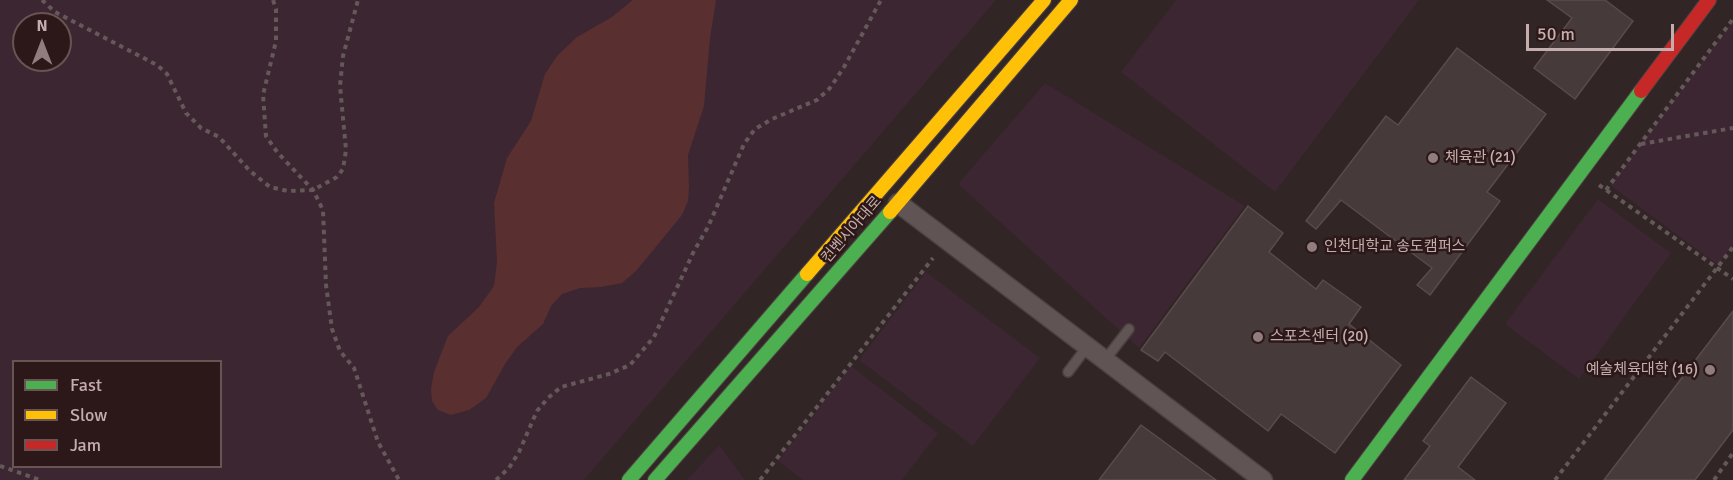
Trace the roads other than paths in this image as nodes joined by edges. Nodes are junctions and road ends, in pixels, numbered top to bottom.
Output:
1 (1044, 0) edge
2 (1071, 0) edge
3 (1709, 0) edge
4 (898, 204) junction
5 (1130, 329) dead end
6 (1087, 346) junction
7 (1105, 360) junction
8 (1068, 372) dead end
9 (629, 480) edge
10 (655, 480) edge
11 (1263, 480) edge
12 (1352, 480) edge

1 - 9 main road, 컨벤시아대로
2 - 4 main road, 컨벤시아대로
3 - 12 main road
4 - 6 street
4 - 10 main road, 컨벤시아대로
5 - 7 lane
6 - 7 street
6 - 8 lane
7 - 11 street

